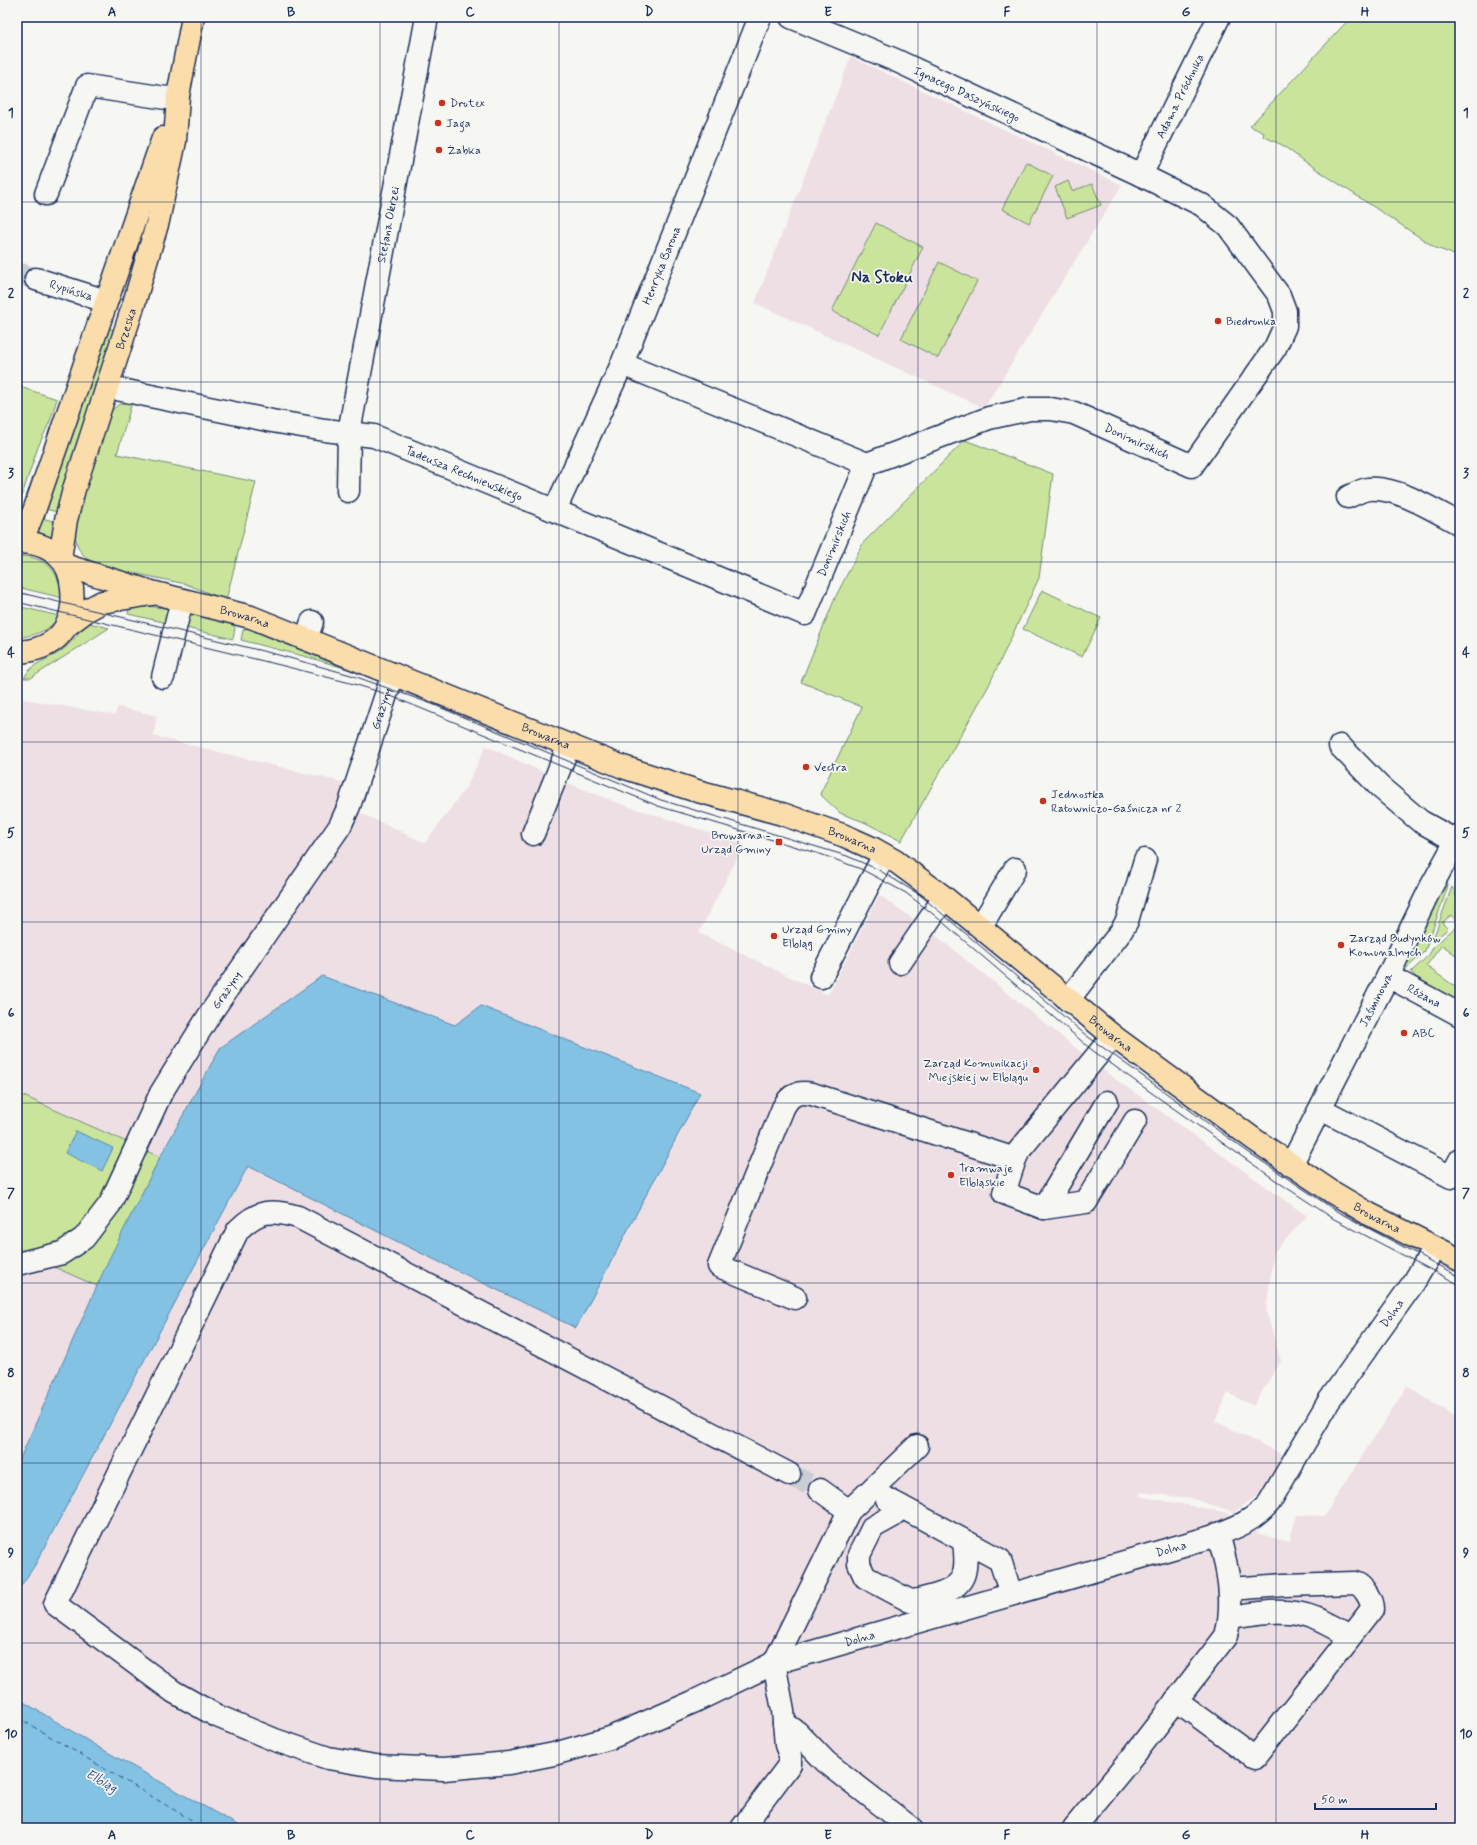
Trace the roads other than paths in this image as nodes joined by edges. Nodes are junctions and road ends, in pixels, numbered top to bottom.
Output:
1 (193, 17) edge
2 (427, 17) edge
3 (760, 17) edge
4 (790, 17) edge
5 (1219, 17) edge
6 (178, 96) junction
7 (1141, 175) junction
8 (46, 194) dead end
9 (36, 279) tunnel mouth
10 (106, 301) junction
11 (622, 364) junction
12 (107, 387) junction
13 (349, 432) junction
14 (867, 464) junction
15 (348, 491) dead end
16 (1348, 498) dead end
17 (555, 510) junction
18 (1460, 524) edge
19 (17, 541) edge
20 (63, 562) junction
21 (155, 593) junction
22 (182, 600) junction
23 (805, 614) joint
24 (69, 624) junction
25 (21, 658) edge
26 (392, 674) junction
27 (163, 677) dead end
28 (569, 745) junction
29 (1340, 746) dead end
30 (533, 834) dead end
31 (1458, 837) edge
32 (884, 855) junction
33 (1145, 860) dead end
34 (1016, 869) dead end
35 (944, 898) junction
36 (981, 926) junction
37 (900, 963) dead end
38 (1388, 976) junction
39 (821, 977) dead end
40 (1068, 1000) junction
41 (1460, 1015) edge
42 (1112, 1036) junction
43 (1107, 1102) dead end
44 (1321, 1109) junction
45 (1135, 1121) dead end
46 (1015, 1160) junction
47 (1460, 1160) edge
48 (1291, 1165) junction
49 (1044, 1208) junction
50 (1434, 1248) junction
51 (1460, 1260) edge
52 (17, 1264) edge
53 (794, 1298) dead end
54 (917, 1446) dead end
55 (789, 1474) tunnel mouth
56 (820, 1490) tunnel mouth
57 (870, 1490) junction
58 (900, 1506) junction
59 (849, 1510) junction
60 (1218, 1534) junction
61 (964, 1542) junction
62 (1230, 1589) junction
63 (1011, 1594) junction
64 (1230, 1616) junction
65 (1350, 1636) junction
66 (774, 1663) junction
67 (1176, 1700) junction
68 (784, 1723) junction
69 (812, 1747) junction
70 (790, 1755) junction
71 (742, 1828) edge
72 (911, 1828) edge
73 (1074, 1828) edge

1 - 6 main road, Brzeska
2 - 13 street, Stefana Okrzei
3 - 11 street, Henryka Barona
4 - 7 street, Ignacego Daszyńskiego
5 - 7 street, Adama Próchnika
6 - 8 street
6 - 10 main road, Brzeska
6 - 12 main road, Brzeska
7 - 14 street, Donimirskich
9 - 10 street, Rypińska
10 - 19 main road, Brzeska
11 - 14 street
11 - 17 street, Henryka Barona
12 - 13 street, Tadeusza Rechniewskiego
12 - 20 main road, Brzeska
13 - 15 street, Stefana Okrzei
13 - 17 street, Tadeusza Rechniewskiego
14 - 23 street, Donimirskich
16 - 18 street
17 - 23 street, Tadeusza Rechniewskiego
19 - 20 main road, Browarna
20 - 21 main road, Browarna
20 - 24 main road
21 - 22 main road, Browarna
21 - 24 main road, Browarna
22 - 26 main road, Browarna
22 - 27 street
24 - 25 main road, Browarna
26 - 28 main road, Browarna
26 - 52 street, Grażyny
28 - 30 street
28 - 32 main road, Browarna
29 - 31 street
31 - 38 street, Jaśminowa
32 - 35 main road, Browarna
32 - 39 street
33 - 40 street
34 - 36 street
35 - 36 main road, Browarna
35 - 37 street
36 - 40 main road, Browarna
38 - 41 street, Różana
38 - 44 street, Jaśminowa
40 - 42 main road, Browarna
42 - 46 street
42 - 48 main road, Browarna
43 - 49 street
44 - 47 street
44 - 48 street, Jaśminowa
45 - 49 street
46 - 49 street
46 - 53 street
48 - 50 main road, Browarna
50 - 51 main road, Browarna
50 - 60 street, Dolna
54 - 57 street
55 - 66 street, Dolna
56 - 59 street
57 - 58 street
57 - 59 street
58 - 61 street
58 - 61 street
59 - 66 street
60 - 62 street
60 - 63 street, Dolna
61 - 63 street
62 - 64 street
62 - 65 street
63 - 66 street, Dolna
64 - 65 street
64 - 67 street
65 - 67 street
66 - 68 street
67 - 73 street
68 - 69 street
68 - 70 street
69 - 70 street
69 - 72 street
70 - 71 street

